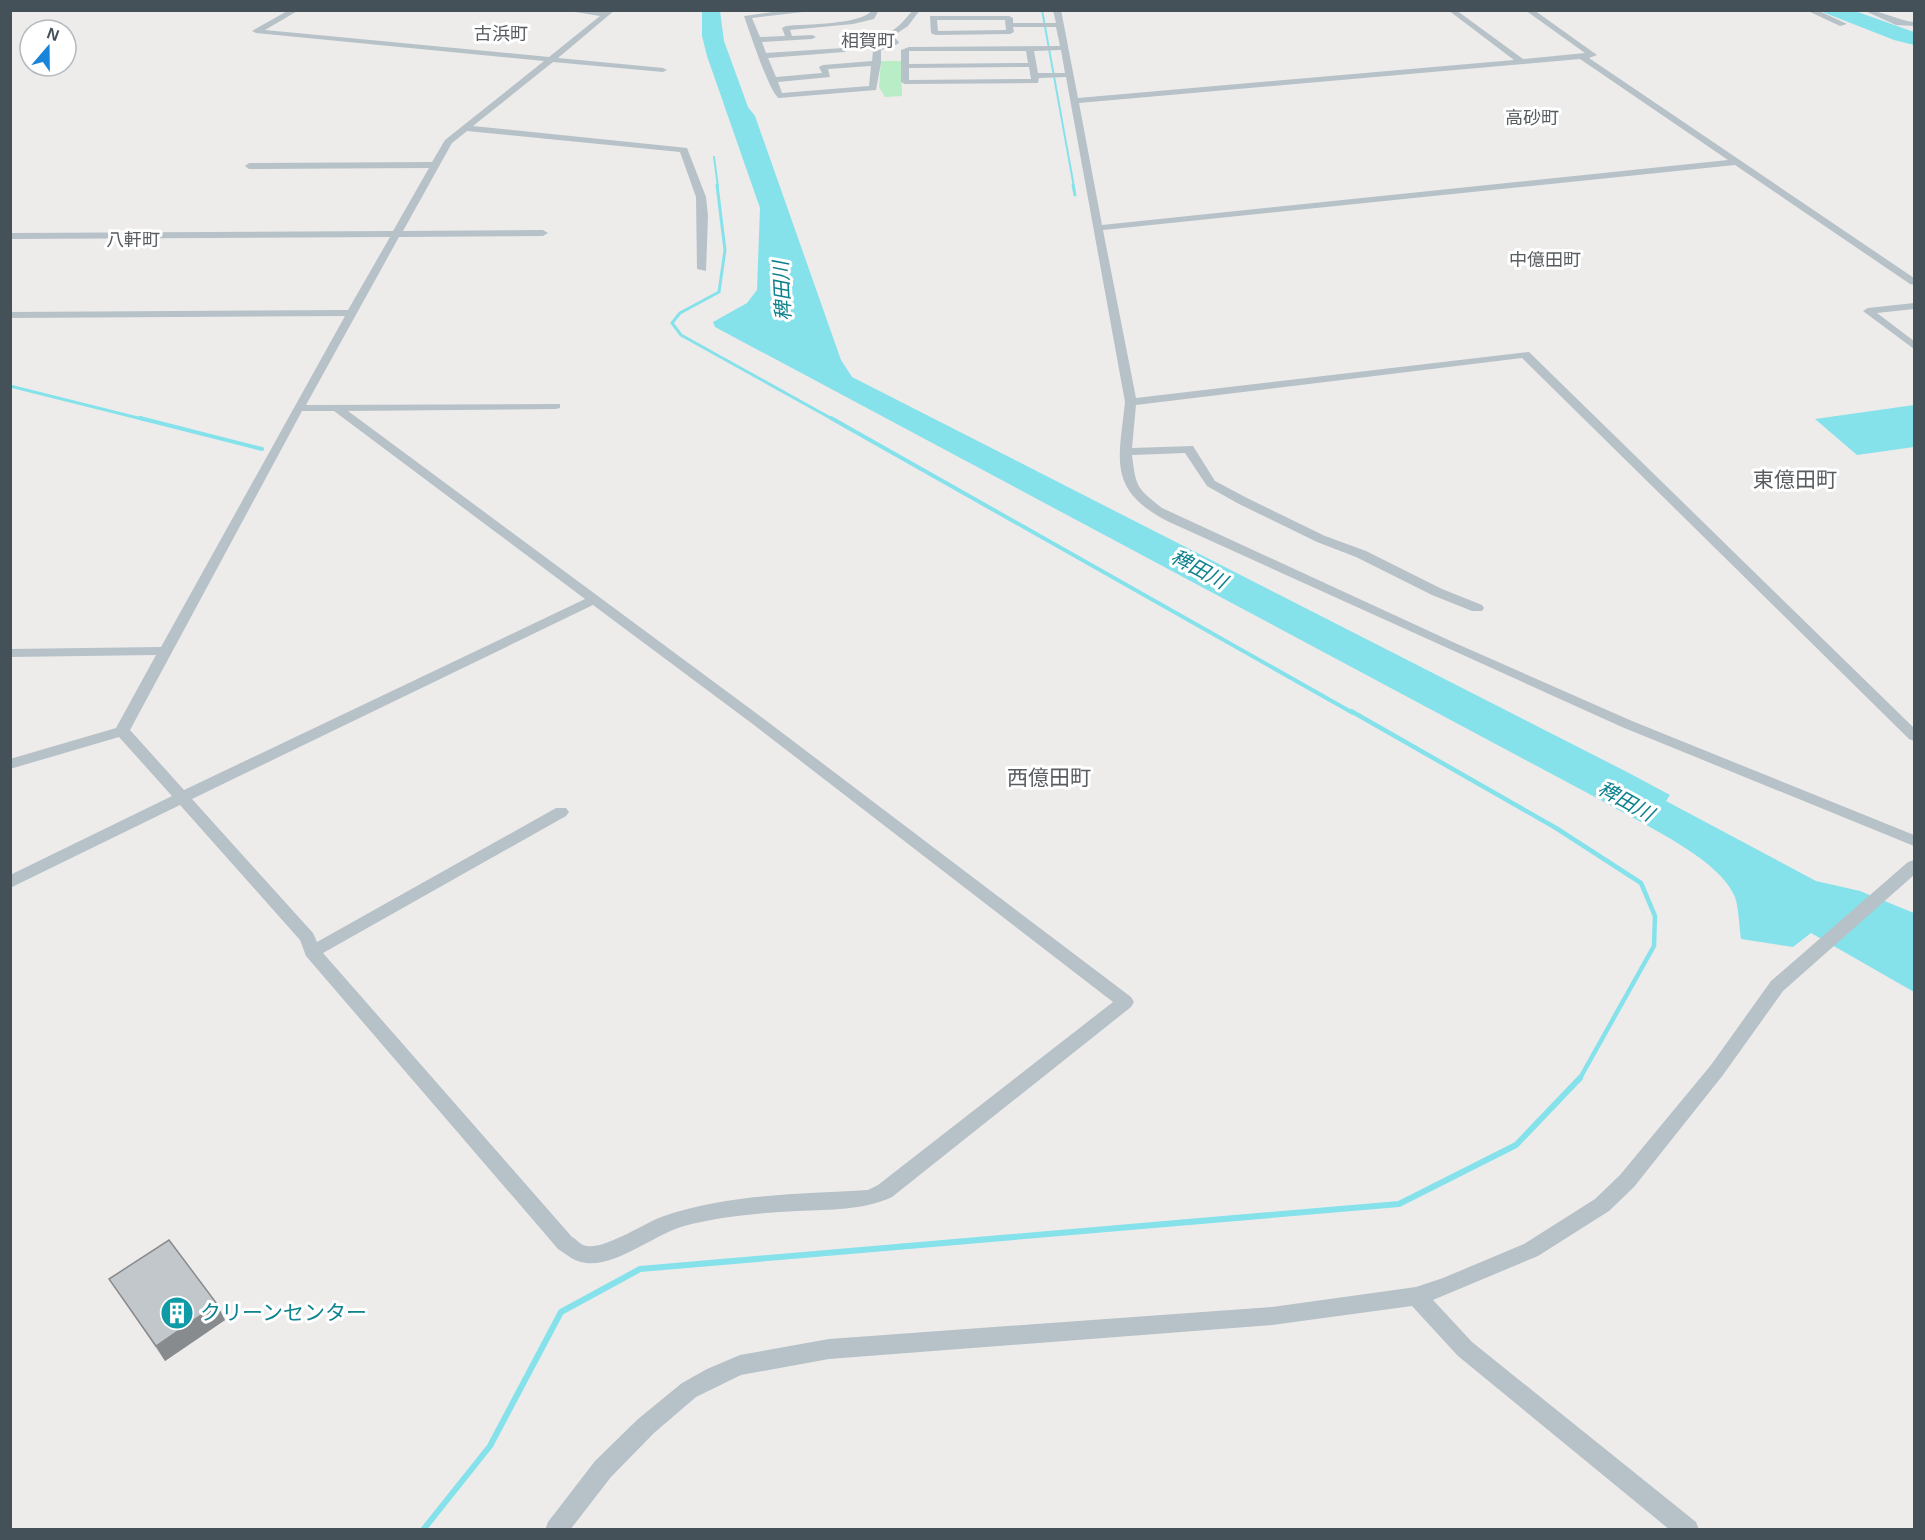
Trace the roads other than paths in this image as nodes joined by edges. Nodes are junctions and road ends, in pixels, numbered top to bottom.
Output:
1 (296, 10) edge
2 (566, 10) edge
3 (817, 10) edge
4 (876, 10) edge
5 (917, 10) edge
6 (1057, 10) edge
7 (1451, 10) edge
8 (1528, 10) edge
9 (1809, 10) edge
10 (1866, 10) edge
11 (609, 12) edge
12 (1843, 24) dead end
13 (1914, 24) edge
14 (923, 25) dead end
15 (933, 25) junction
16 (1009, 25) junction
17 (1054, 25) junction
18 (888, 36) junction
19 (812, 37) dead end
20 (789, 38) junction
21 (756, 40) junction
22 (857, 45) junction
23 (877, 48) junction
24 (1054, 48) junction
25 (1030, 49) junction
26 (763, 56) junction
27 (1581, 56) junction
28 (551, 59) junction
29 (1521, 61) junction
30 (877, 63) junction
31 (1033, 65) junction
32 (905, 66) junction
33 (663, 70) dead end
34 (1059, 75) junction
35 (1035, 76) junction
36 (772, 80) junction
37 (1073, 101) junction
38 (465, 128) junction
39 (1735, 162) junction
40 (434, 165) junction
41 (249, 166) dead end
42 (1098, 228) junction
43 (396, 233) junction
44 (543, 233) dead end
45 (10, 236) edge
46 (702, 270) dead end
47 (1914, 282) edge
48 (1914, 306) edge
49 (351, 313) junction
50 (10, 315) edge
51 (1914, 345) edge
52 (1131, 402) junction
53 (556, 406) dead end
54 (298, 408) junction
55 (337, 408) junction
56 (1125, 452) junction
57 (1151, 515) dead end
58 (1171, 518) junction
59 (594, 600) junction
60 (1477, 608) dead end
61 (165, 651) junction
62 (10, 654) edge
63 (122, 730) junction
64 (1914, 736) edge
65 (10, 764) edge
66 (181, 798) junction
67 (561, 812) dead end
68 (1914, 841) edge
69 (1914, 866) edge
70 (10, 882) edge
71 (312, 952) junction
72 (1416, 1296) junction
73 (556, 1530) edge
74 (1688, 1530) edge

1 - 28 street
2 - 11 street
3 - 21 street
4 - 20 street
5 - 18 street
6 - 17 street
7 - 29 street
8 - 27 street
9 - 12 street
10 - 13 street
11 - 28 street
14 - 15 street
15 - 16 street
15 - 16 street
16 - 17 street
17 - 24 street
18 - 22 street
18 - 23 street
19 - 20 street
20 - 21 street
21 - 26 street
22 - 23 street
22 - 26 street
23 - 30 street
24 - 25 street
24 - 34 street
25 - 31 street
25 - 32 street
26 - 36 street
27 - 29 street
27 - 39 street
28 - 33 street
28 - 38 street
29 - 37 street
30 - 36 street
30 - 36 street
31 - 32 street
31 - 35 street
32 - 35 street
34 - 35 street
34 - 37 street
37 - 42 street
38 - 40 street
38 - 46 street
39 - 42 street
39 - 47 street
40 - 41 street
40 - 43 street
42 - 52 street
43 - 44 street
43 - 45 street
43 - 49 street
48 - 51 street
49 - 50 street
49 - 54 street
52 - 56 street
52 - 64 street
53 - 55 street
54 - 55 street
54 - 61 street
55 - 59 street
56 - 58 street
56 - 60 street
57 - 58 street
58 - 68 street
59 - 66 street
59 - 71 street
61 - 62 street
61 - 63 street
63 - 65 street
63 - 66 street
66 - 70 street
66 - 71 street
67 - 71 street
69 - 72 street
72 - 73 street
72 - 74 street

